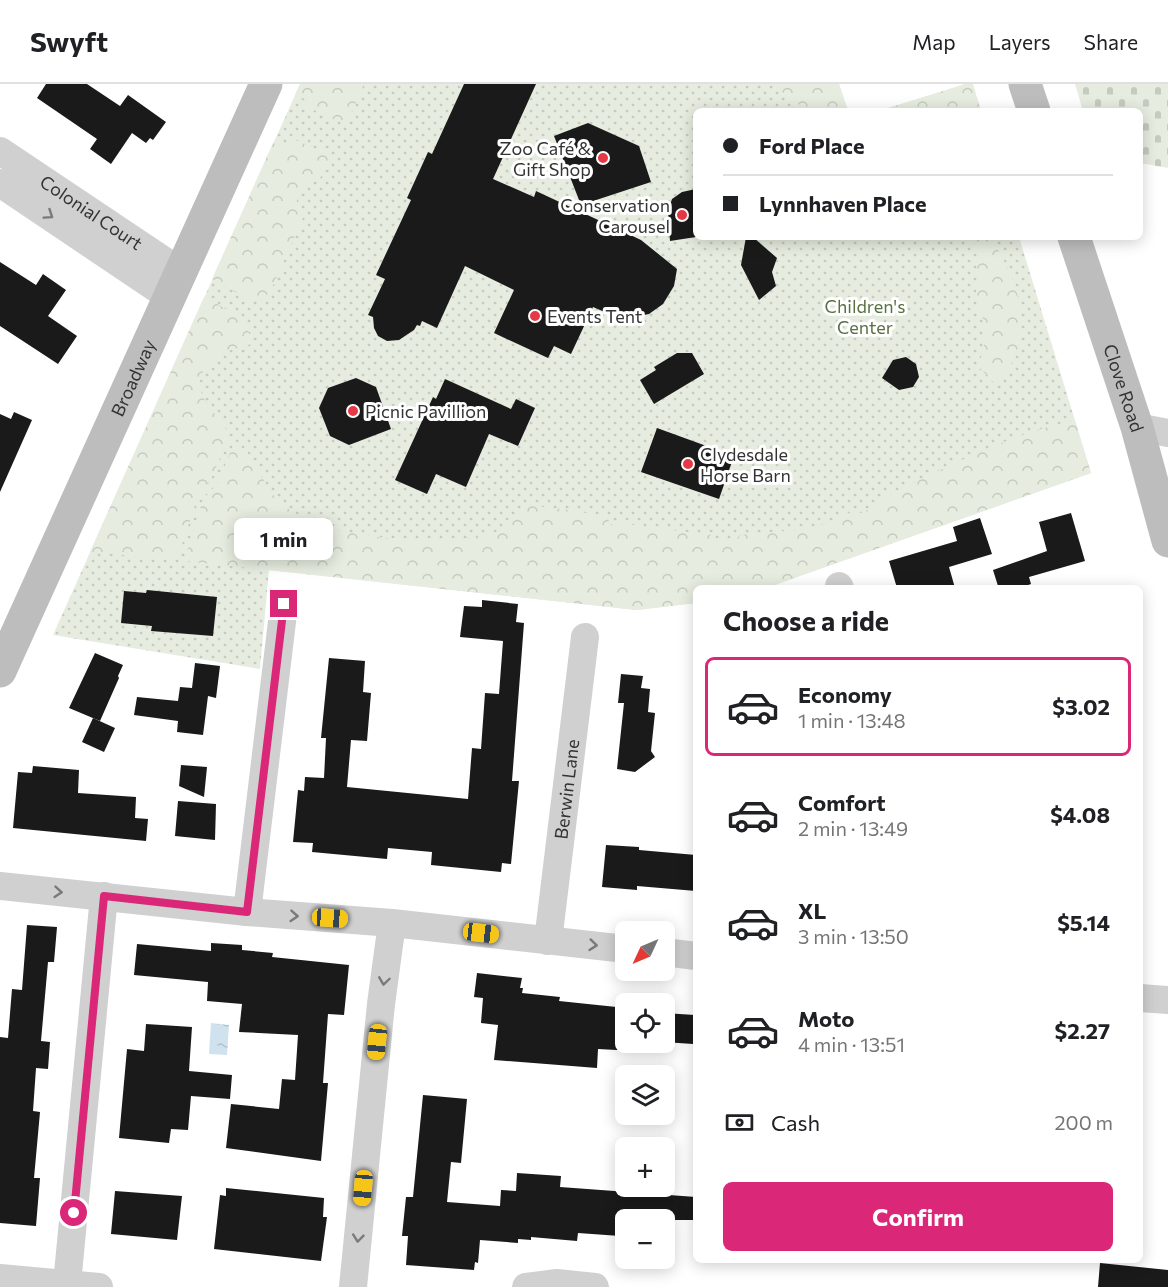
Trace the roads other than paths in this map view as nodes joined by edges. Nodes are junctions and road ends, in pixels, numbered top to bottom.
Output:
1 (266, 84) edge
2 (1026, 84) edge
3 (1033, 108) edge
4 (0, 151) edge
5 (0, 183) edge
6 (1075, 240) edge
7 (175, 285) junction
8 (1152, 430) edge
9 (1168, 541) edge
10 (284, 604) dead end
11 (585, 637) dead end
12 (0, 671) edge
13 (0, 886) edge
14 (104, 896) junction
15 (247, 912) junction
16 (392, 923) junction
17 (548, 941) junction
18 (615, 948) edge
19 (675, 953) edge
20 (693, 956) edge
21 (1143, 998) edge
22 (1168, 1000) edge
23 (0, 1278) edge
24 (67, 1284) junction
25 (99, 1287) edge
26 (353, 1287) edge
27 (526, 1287) edge
28 (595, 1287) edge

1 - 7 street, Broadway
2 - 3 street
4 - 7 street, Colonial Court
5 -> 7 street, Colonial Court
6 - 8 street, Clove Road
7 - 12 street, Broadway
8 - 9 street, Clove Road
10 - 15 street
11 - 17 street, Berwin Lane
13 -> 14 street
14 - 15 street
14 - 24 street
15 -> 16 street
16 - 17 street
16 -> 26 street
17 -> 18 street
19 - 20 street
21 - 22 street
23 - 24 street
24 - 25 street
27 - 28 street

